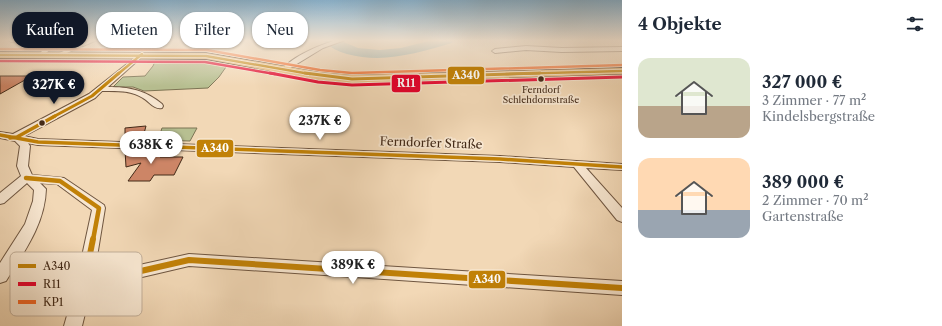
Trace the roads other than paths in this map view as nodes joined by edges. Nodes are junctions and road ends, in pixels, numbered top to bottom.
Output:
1 (141, 55) edge
2 (181, 55) edge
3 (307, 55) edge
4 (285, 69) junction
5 (622, 71) edge
6 (102, 89) junction
7 (159, 106) dead end
8 (0, 135) edge
9 (17, 137) junction
10 (0, 139) edge
11 (577, 164) junction
12 (622, 167) edge
13 (26, 178) junction
14 (0, 200) edge
15 (622, 217) edge
16 (16, 252) edge
17 (90, 252) edge
18 (10, 261) edge
19 (142, 271) edge
20 (0, 276) edge
21 (622, 288) edge
22 (76, 316) edge
23 (73, 326) edge

1 - 6 street
2 - 4 main road
3 - 4 street
4 - 5 main road
6 - 7 street
6 - 9 street
8 - 9 street, Ferndorfer Straße
9 - 10 street
9 - 11 street, Ferndorfer Straße
9 - 13 street
11 - 12 street, Ferndorfer Straße
11 - 15 street
13 - 14 street
13 - 16 street
13 - 17 street
18 - 20 street
19 - 21 street
22 - 23 street

